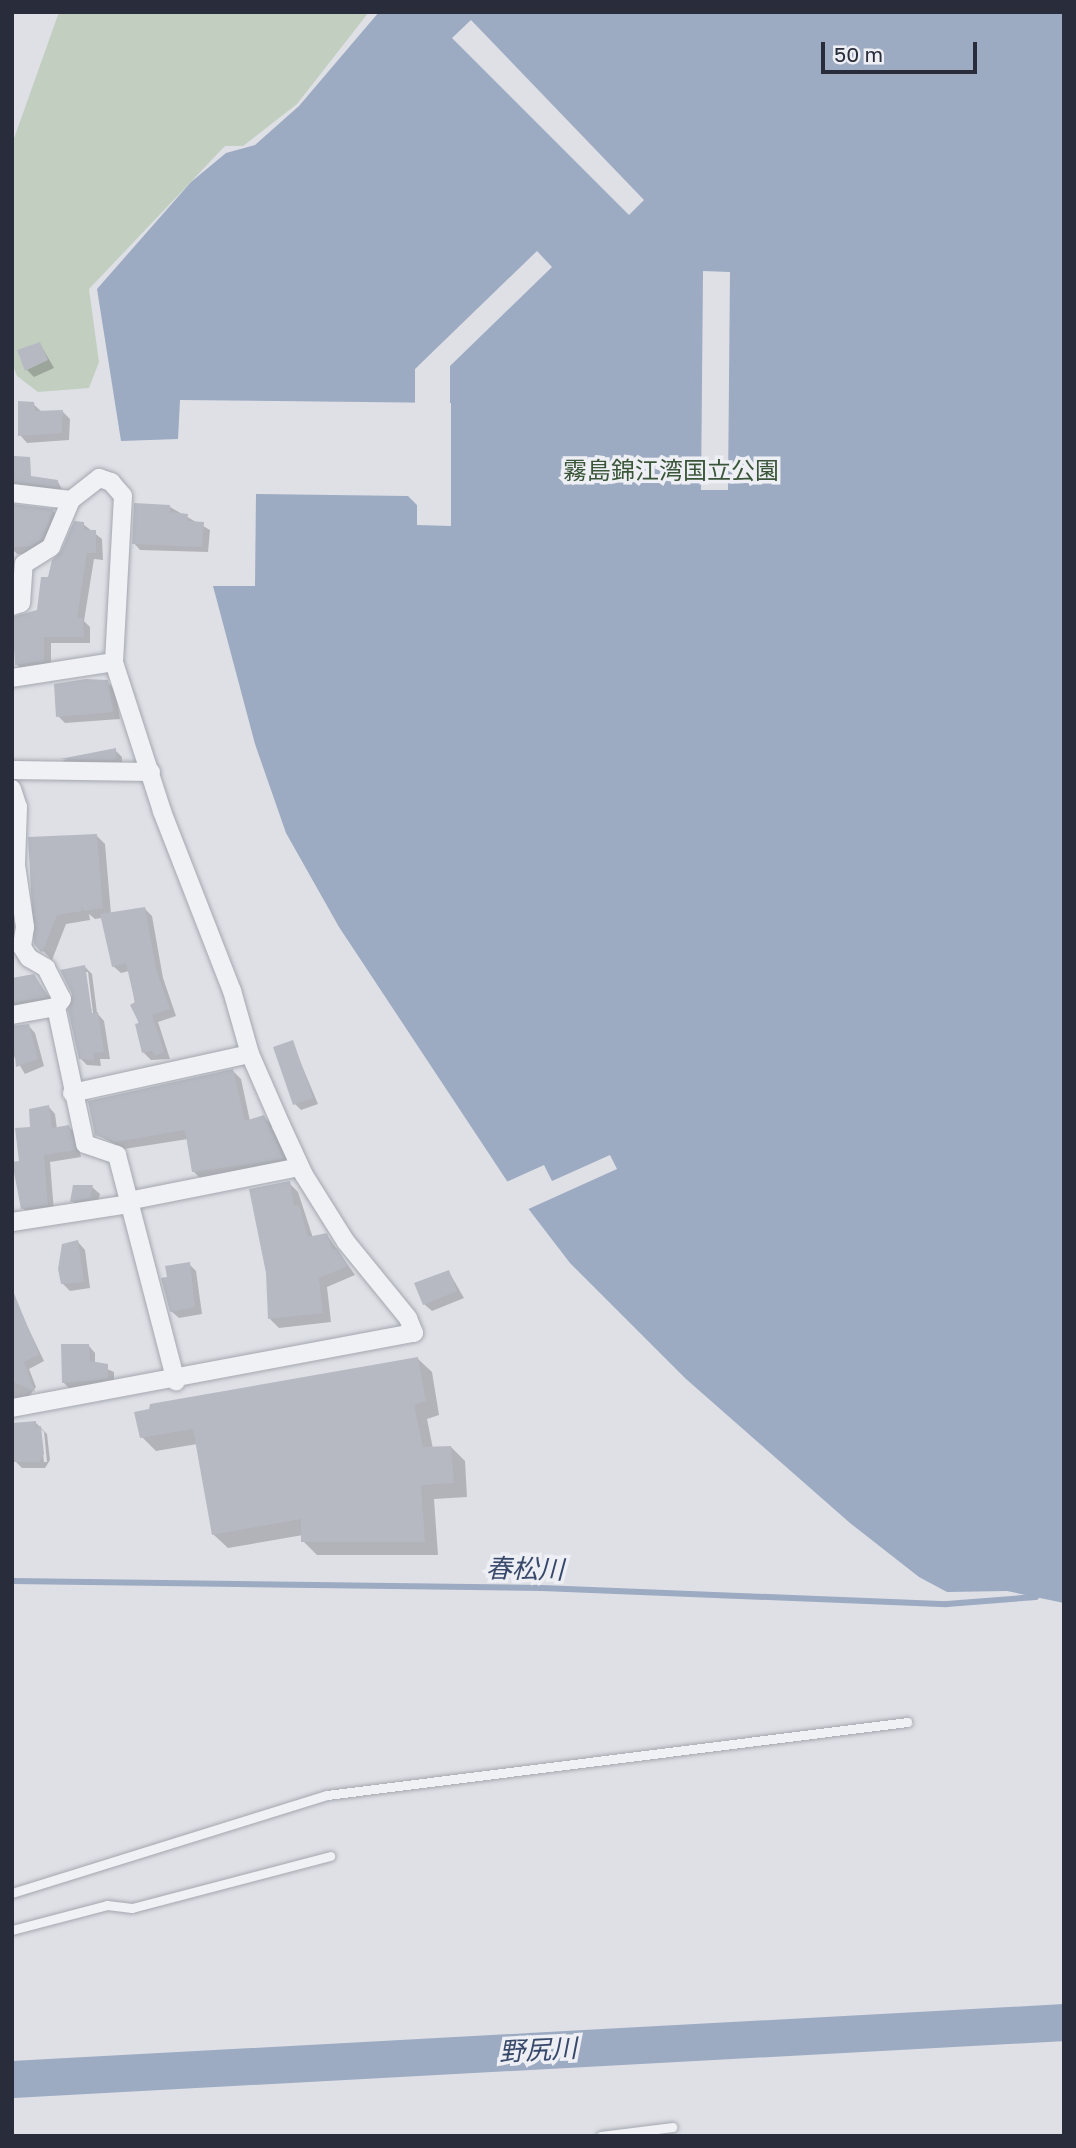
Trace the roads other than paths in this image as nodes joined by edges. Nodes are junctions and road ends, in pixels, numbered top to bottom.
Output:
1 (12, 493) edge
2 (71, 500) junction
3 (12, 606) edge
4 (114, 662) junction
5 (12, 678) edge
6 (12, 770) edge
7 (151, 772) junction
8 (12, 789) edge
9 (17, 950) edge
10 (56, 1007) junction
11 (12, 1015) edge
12 (250, 1054) junction
13 (72, 1093) junction
14 (300, 1167) junction
15 (129, 1202) junction
16 (12, 1222) edge
17 (176, 1381) junction
18 (12, 1408) edge
19 (907, 1722) dead end
20 (330, 1856) dead end
21 (12, 1892) edge
22 (12, 1930) edge
23 (672, 2127) dead end
24 (601, 2136) edge

1 - 2 street
2 - 3 street
2 - 4 street
4 - 5 street
4 - 7 street
6 - 7 street
7 - 12 street
8 - 9 street
9 - 10 street
10 - 11 street
10 - 13 street
12 - 13 street
12 - 14 street
13 - 15 street
14 - 15 street
14 - 17 street
15 - 16 street
15 - 17 street
17 - 18 street
19 - 21 lane
20 - 22 lane
23 - 24 lane

